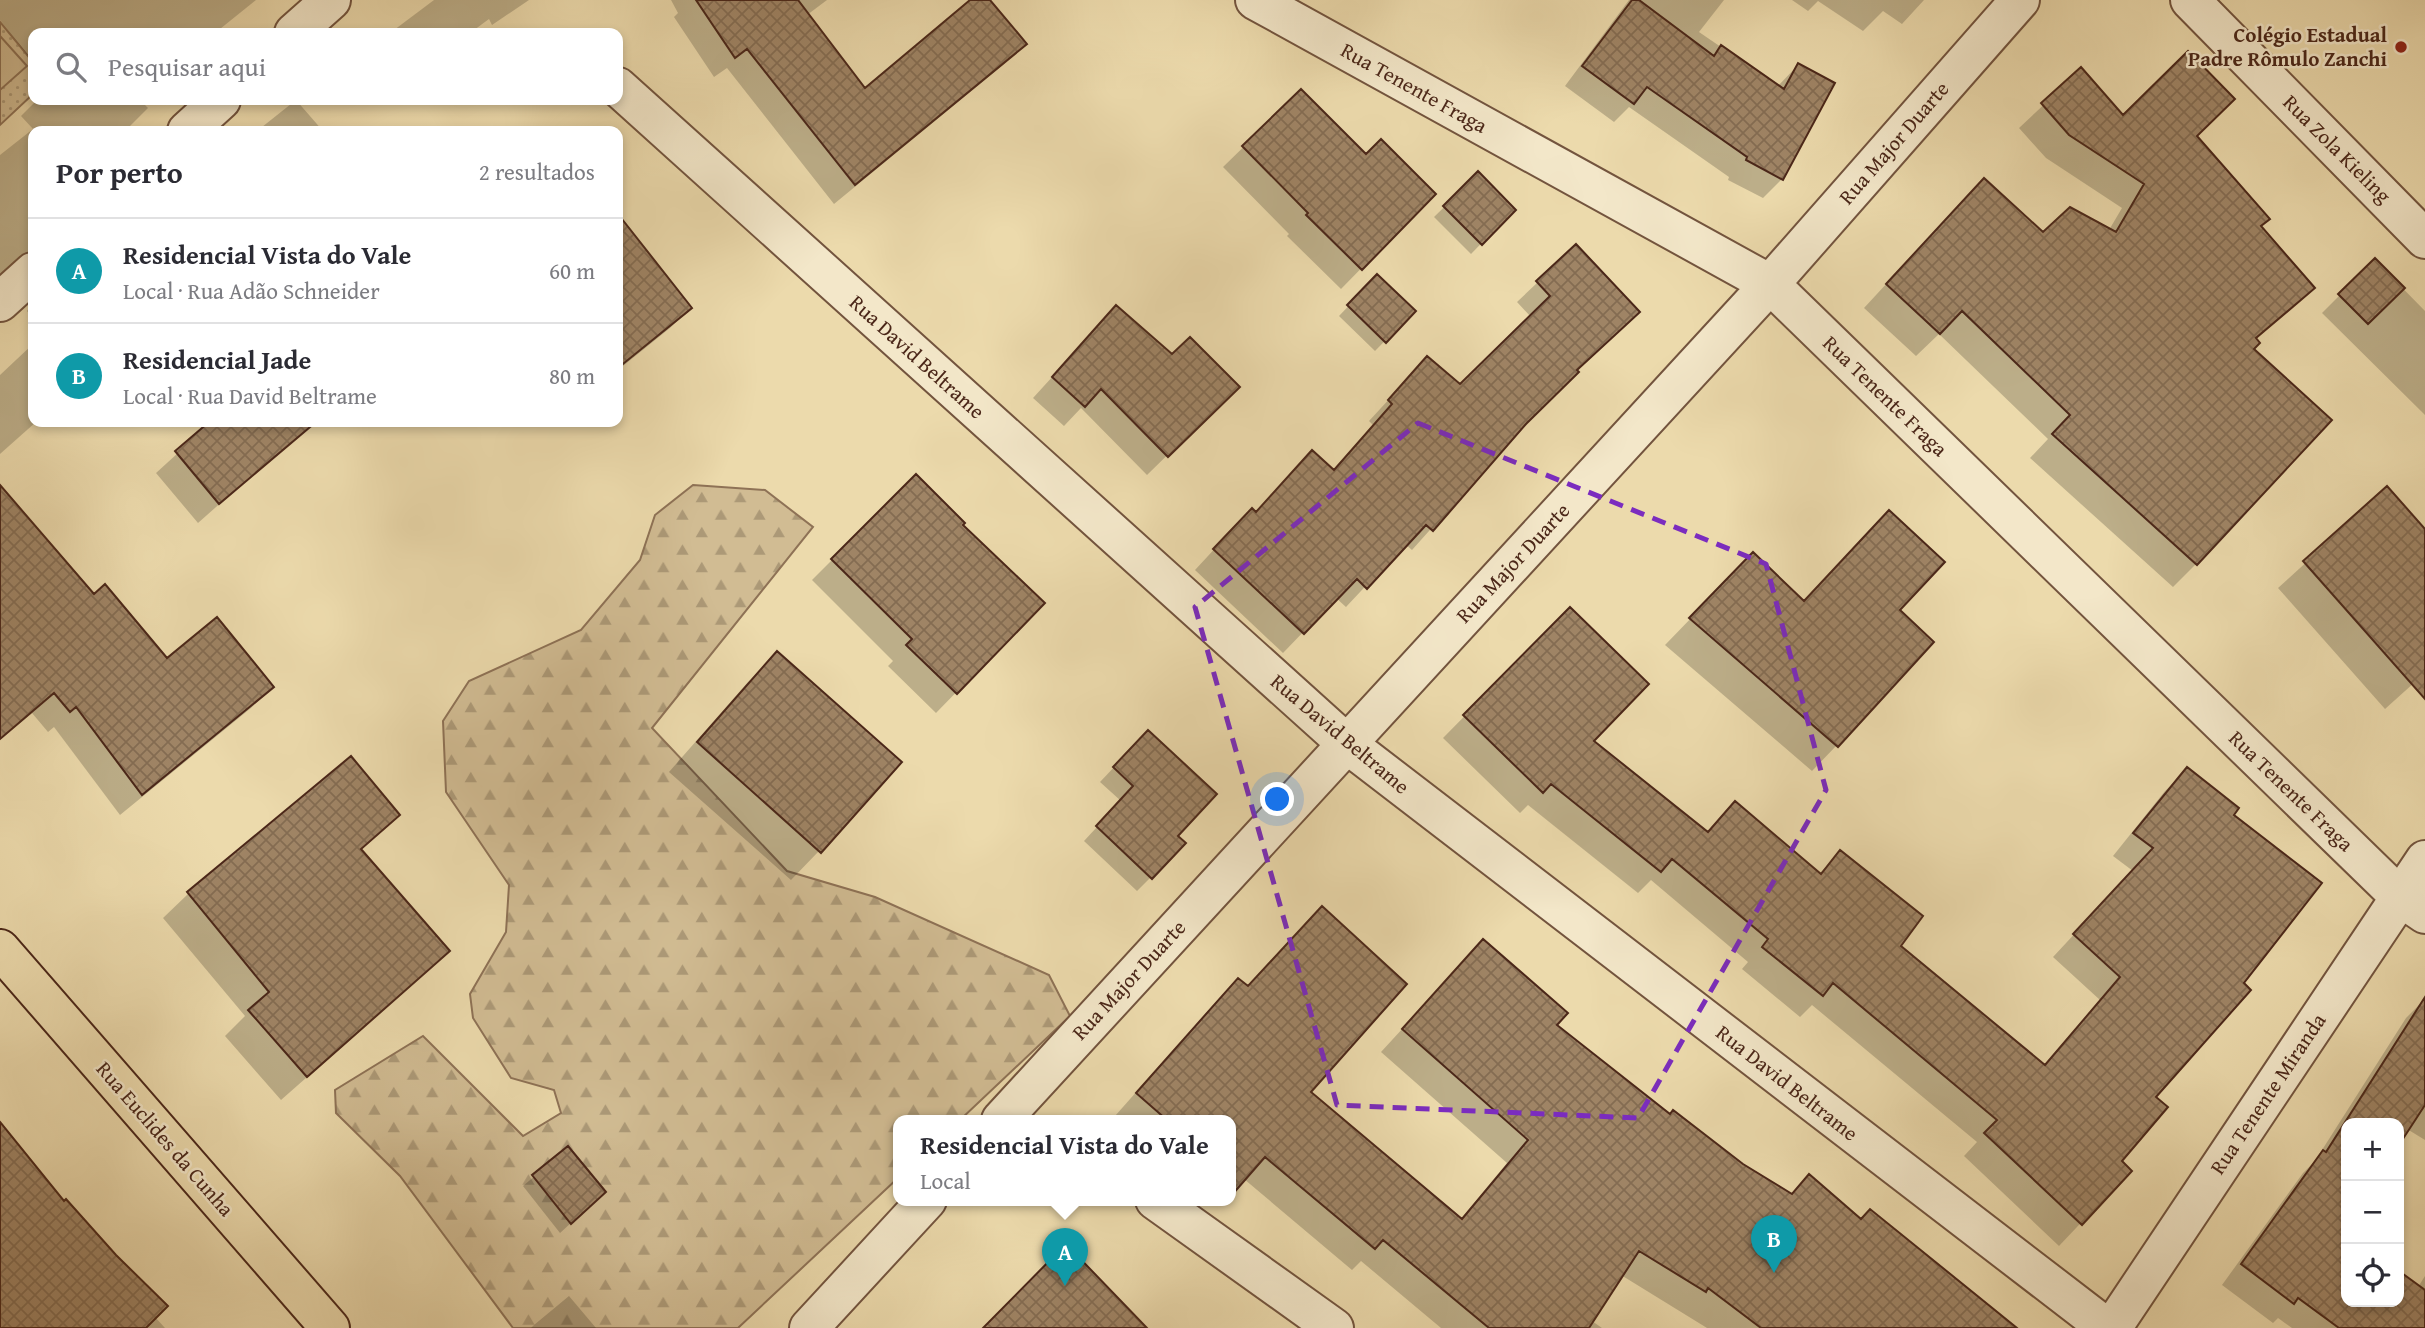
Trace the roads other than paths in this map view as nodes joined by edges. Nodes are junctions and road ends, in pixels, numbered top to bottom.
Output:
1 (331, 0) edge
2 (1255, 0) edge
3 (2020, 0) edge
4 (2190, 0) edge
5 (300, 28) edge
6 (623, 92) edge
7 (216, 105) edge
8 (192, 126) edge
9 (2425, 239) edge
10 (28, 277) edge
11 (1770, 284) junction
12 (0, 302) edge
13 (1346, 744) junction
14 (2425, 860) edge
15 (2413, 906) edge
16 (5, 966) edge
17 (1020, 1114) edge
18 (922, 1206) edge
19 (1163, 1206) edge
20 (330, 1328) edge
21 (810, 1328) edge
22 (1334, 1328) edge
23 (2109, 1328) edge

1 - 5 street
2 - 11 street, Rua Tenente Fraga
3 - 11 street, Rua Major Duarte
4 - 9 street, Rua Zola Kieling
6 - 13 street, Rua David Beltrame
7 - 8 street
10 - 12 street
11 - 13 street, Rua Major Duarte
11 - 15 street, Rua Tenente Fraga
13 - 17 street, Rua Major Duarte
13 - 23 street, Rua David Beltrame
14 - 15 street, Rua Tenente Miranda
15 - 23 street, Rua Tenente Miranda
16 - 20 main road, Rua Euclides da Cunha
18 - 21 street
19 - 22 street

